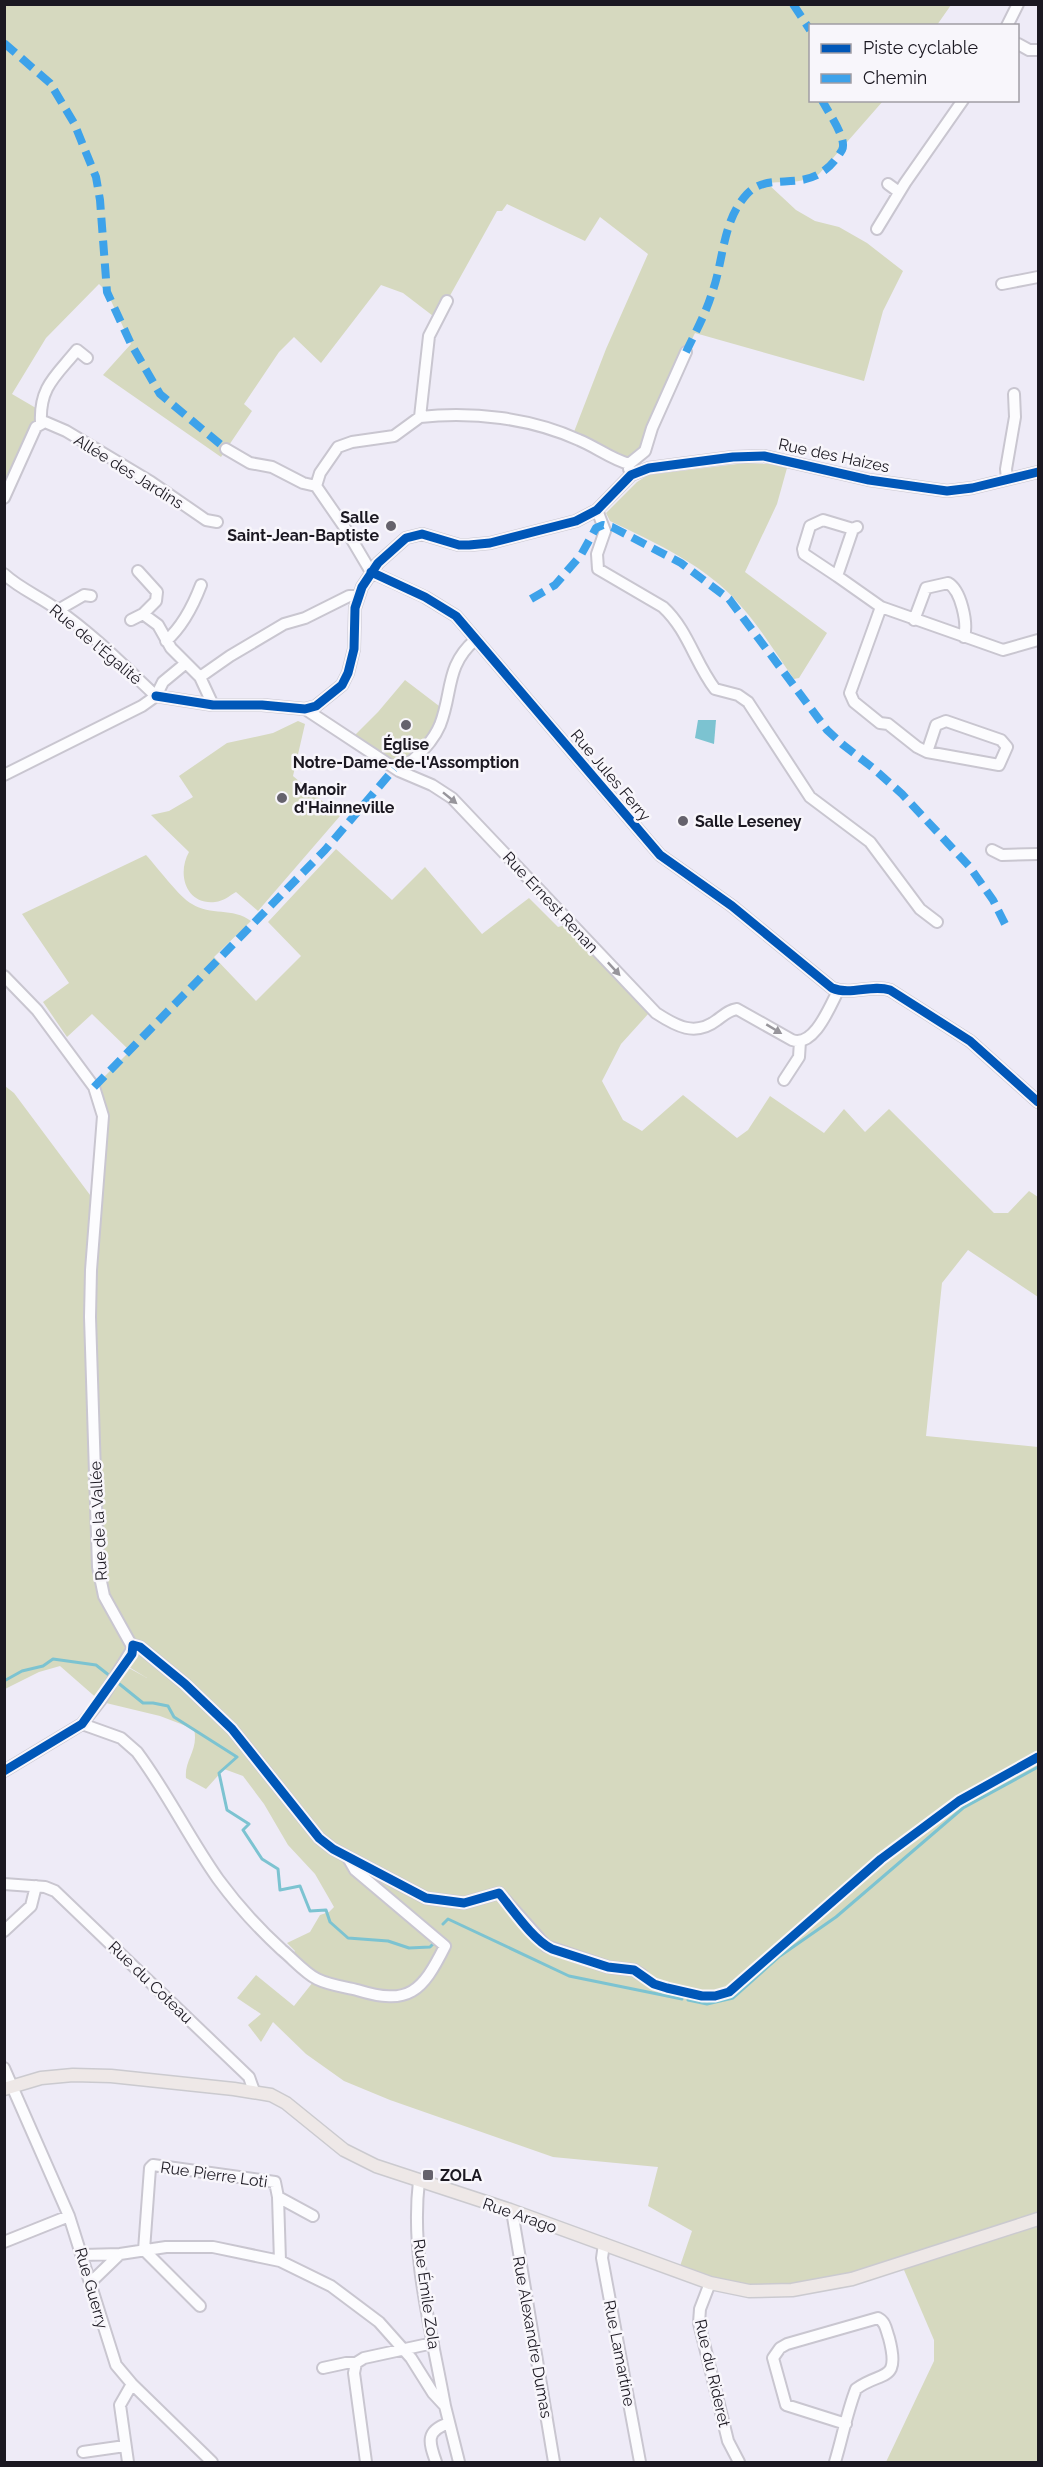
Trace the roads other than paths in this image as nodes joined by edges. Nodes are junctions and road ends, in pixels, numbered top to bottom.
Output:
1 (1018, 4) edge
2 (1008, 24) edge
3 (1019, 45) edge
4 (1038, 50) edge
5 (962, 102) edge
6 (888, 184) dead end
7 (899, 192) junction
8 (876, 229) dead end
9 (1038, 277) edge
10 (1002, 284) dead end
11 (447, 301) dead end
12 (686, 352) dead end
13 (87, 358) dead end
14 (1014, 394) dead end
15 (420, 417) junction
16 (41, 423) junction
17 (226, 449) dead end
18 (630, 470) junction
19 (1038, 472) edge
20 (1007, 479) junction
21 (316, 486) junction
22 (4, 498) edge
23 (597, 510) junction
24 (217, 522) dead end
25 (138, 571) dead end
26 (371, 572) junction
27 (4, 574) edge
28 (837, 576) junction
29 (201, 585) dead end
30 (91, 596) dead end
31 (358, 596) junction
32 (881, 607) junction
33 (58, 610) junction
34 (143, 614) junction
35 (131, 620) dead end
36 (914, 620) junction
37 (964, 637) junction
38 (475, 640) junction
39 (1038, 640) edge
40 (166, 641) junction
41 (186, 663) junction
42 (200, 677) junction
43 (156, 696) junction
44 (213, 705) junction
45 (305, 709) junction
46 (927, 752) junction
47 (399, 771) junction
48 (4, 775) edge
49 (992, 850) dead end
50 (1038, 854) edge
51 (936, 922) dead end
52 (4, 976) edge
53 (838, 991) junction
54 (800, 1041) junction
55 (784, 1080) dead end
56 (1038, 1102) edge
57 (133, 1645) junction
58 (82, 1724) junction
59 (4, 1772) edge
60 (347, 1856) junction
61 (4, 1884) edge
62 (36, 1886) junction
63 (4, 1931) edge
64 (642, 1975) dead end
65 (4, 2068) edge
66 (8, 2087) edge
67 (254, 2091) junction
68 (419, 2181) junction
69 (278, 2197) junction
70 (512, 2211) junction
71 (69, 2216) junction
72 (313, 2216) dead end
73 (1038, 2219) edge
74 (4, 2242) edge
75 (604, 2244) junction
76 (144, 2250) junction
77 (120, 2254) junction
78 (83, 2255) junction
79 (280, 2261) junction
80 (90, 2282) junction
81 (710, 2283) junction
82 (200, 2306) dead end
83 (433, 2343) junction
84 (404, 2350) junction
85 (356, 2363) junction
86 (323, 2368) dead end
87 (132, 2384) junction
88 (445, 2406) junction
89 (449, 2423) junction
90 (846, 2424) junction
91 (125, 2446) junction
92 (83, 2452) dead end
93 (128, 2463) edge
94 (213, 2463) edge
95 (366, 2463) edge
96 (436, 2463) edge
97 (459, 2463) edge
98 (555, 2463) edge
99 (640, 2463) edge
100 (739, 2463) edge
101 (835, 2463) edge

1 - 2 street
3 - 4 street
5 - 7 street
6 - 7 street
7 - 8 street
9 - 10 street
11 - 15 street
12 - 18 street
13 - 16 street
14 - 20 street
15 - 18 street
15 - 21 street
16 - 22 street
16 - 24 street, Allée des Jardins
17 - 21 street
18 - 20 street, Rue des Haizes
18 - 23 street, Rue des Haizes
19 - 20 street, Rue des Haizes
21 - 26 street
23 - 26 street, Rue des Haizes
23 - 51 street
25 - 34 street
26 - 31 street
26 - 38 street, Rue Jules Ferry
27 - 33 street, Rue de l'Égalité
28 - 28 street
28 - 32 street
29 - 40 street
30 - 33 street
31 - 42 street
31 - 45 street
32 - 36 street
32 - 46 street
33 - 43 street, Rue de l'Égalité
34 - 35 street
34 - 40 street
36 - 37 street
36 - 37 street
37 - 39 street
38 - 47 street
38 - 53 street, Rue Jules Ferry
40 - 41 street
41 - 42 street
41 - 43 street
42 - 44 street
43 - 44 street
43 - 48 street
44 - 45 street
45 - 47 street, Rue Ernest Renan
46 - 46 street
47 -> 54 street, Rue Ernest Renan
49 - 50 street
52 - 57 street, Rue de la Vallée
53 - 54 street
53 - 56 street
54 - 55 street
57 - 58 street
57 - 60 street
58 - 59 street
58 - 60 street
60 - 64 street
61 - 62 street, Rue du Coteau
62 - 63 street
62 - 67 street, Rue du Coteau
65 - 66 street
66 - 67 main road, Rue Arago
66 - 71 street, Rue Guerry
67 - 68 main road, Rue Arago
68 - 70 main road, Rue Arago
68 - 83 street, Rue Émile Zola
69 - 72 street, Rue Pierre Loti
69 - 76 street, Rue Pierre Loti
69 - 79 street, Rue Pierre Loti
70 - 75 main road, Rue Arago
70 - 98 street, Rue Alexandre Dumas
71 - 74 street
71 - 78 street, Rue Guerry
73 - 81 main road, Rue Arago
75 - 81 main road, Rue Arago
75 - 99 street, Rue Lamartine
76 - 77 street
76 - 79 street
76 - 82 street
77 - 78 street
77 - 80 street
78 - 80 street, Rue Guerry
79 - 84 street
80 - 87 street, Rue Guerry
81 - 100 street, Rue du Rideret
83 - 84 street
83 - 88 street, Rue Émile Zola
84 - 85 street
84 - 88 street
85 - 86 street
85 - 95 street
87 - 91 street
87 - 94 street, Rue Guerry
88 - 89 street, Rue Émile Zola
89 - 96 street
89 - 97 street, Rue Émile Zola
90 - 90 street
90 - 101 street
91 - 92 street
91 - 93 street

